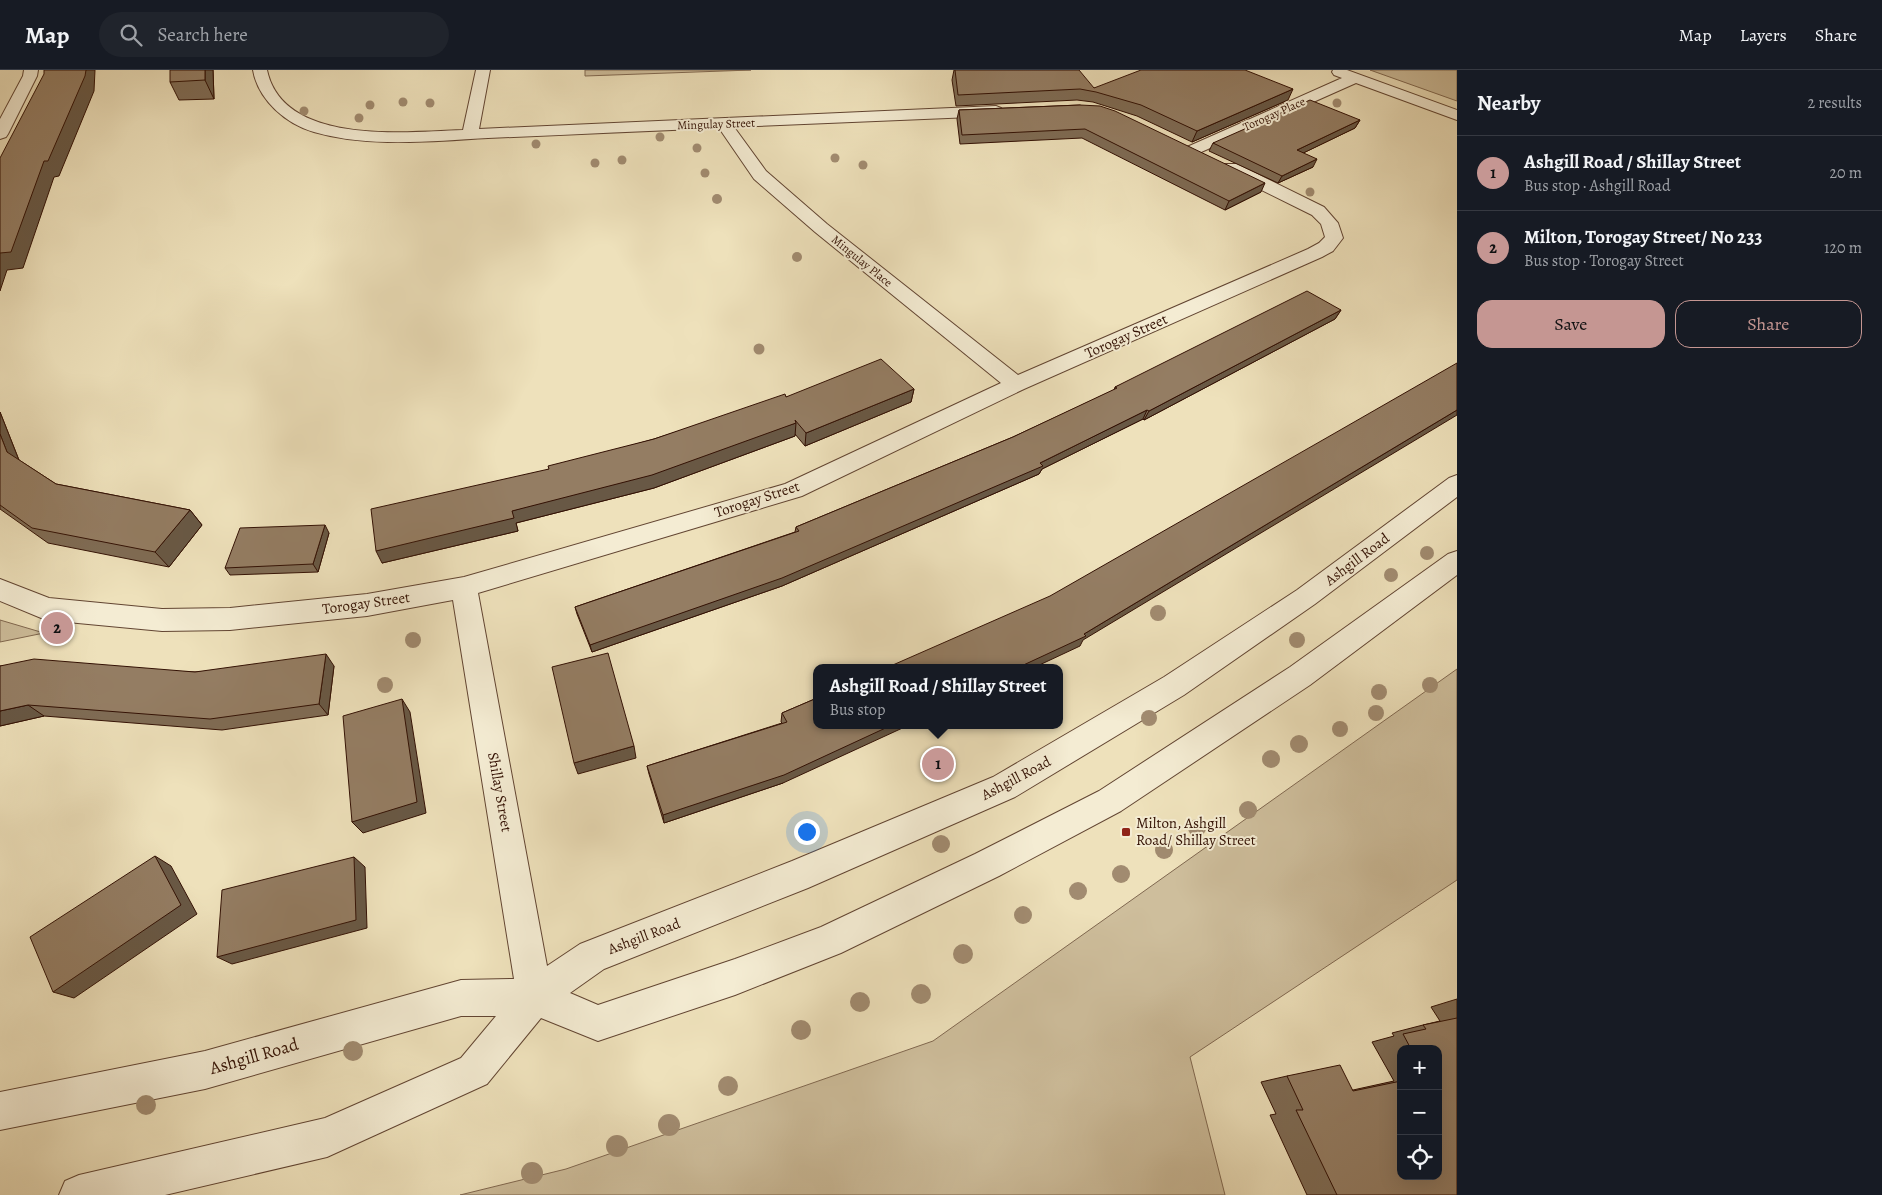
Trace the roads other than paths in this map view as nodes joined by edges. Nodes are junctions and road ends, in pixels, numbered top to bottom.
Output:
1 (31, 70) edge
2 (260, 70) edge
3 (483, 70) edge
4 (1335, 70) edge
5 (1355, 78) junction
6 (1008, 110) edge
7 (1457, 115) edge
8 (724, 124) junction
9 (0, 134) edge
10 (470, 134) junction
11 (1184, 146) joint
12 (1016, 384) junction
13 (1457, 484) edge
14 (1457, 561) edge
15 (464, 587) junction
16 (0, 589) edge
17 (536, 998) junction
18 (0, 1111) edge
19 (79, 1195) edge

1 - 9 street
2 - 10 street, Mingulay Street
3 - 10 street
4 - 5 street
5 - 7 street
5 - 11 street, Torogay Place
6 - 8 street, Mingulay Street
8 - 10 street, Mingulay Street
8 - 12 street, Mingulay Place
11 - 12 street, Torogay Street
12 - 15 street, Torogay Street
13 - 17 street, Ashgill Road
14 - 17 street, Ashgill Road
15 - 16 street, Torogay Street
15 - 17 street, Shillay Street
17 - 18 street, Ashgill Road
17 - 19 street, Ashgill Road

